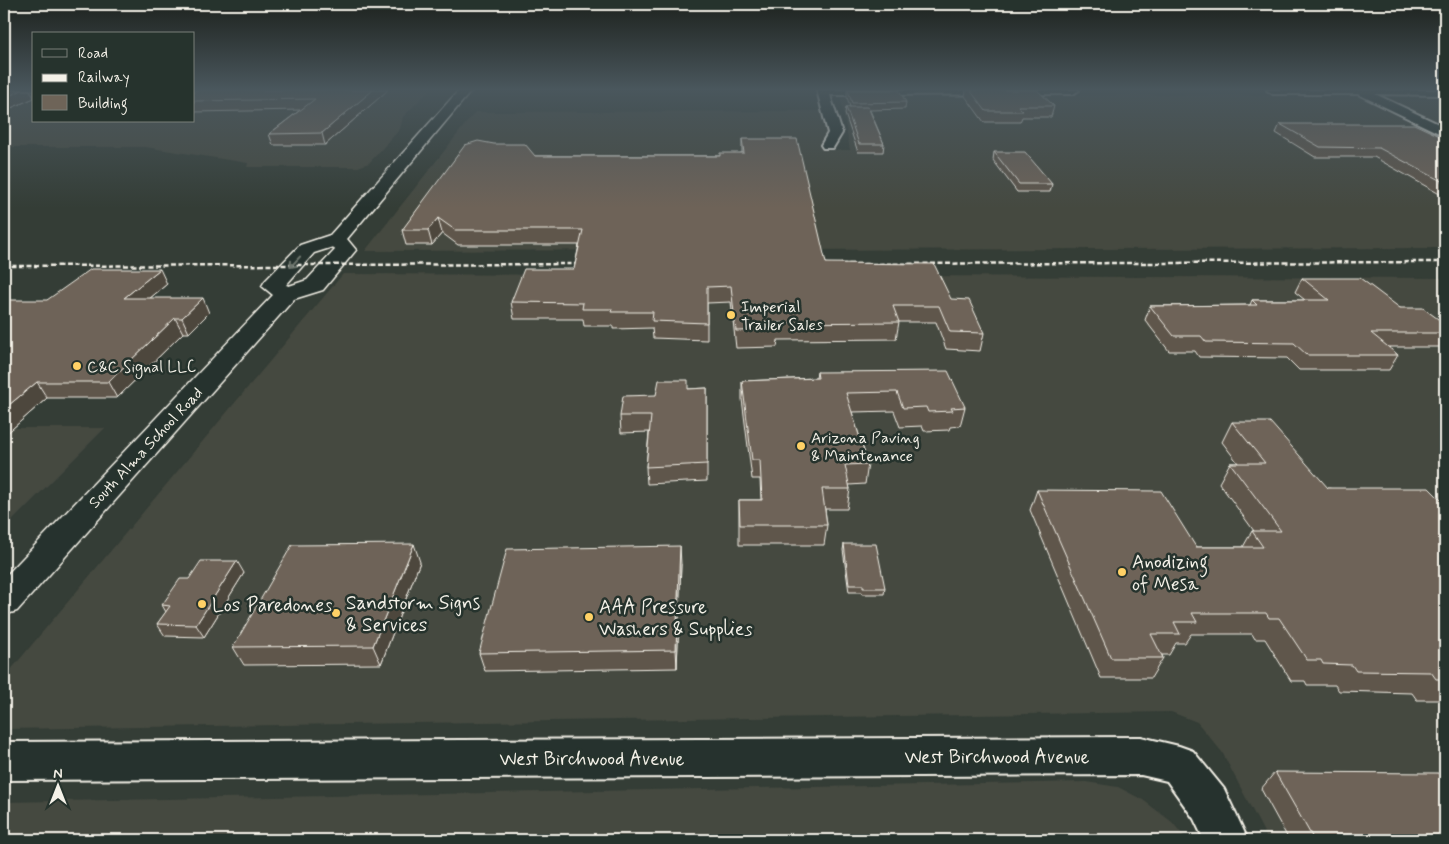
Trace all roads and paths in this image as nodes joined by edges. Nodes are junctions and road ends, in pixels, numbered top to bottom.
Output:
1 (432, 129) edge
2 (834, 129) edge
3 (828, 145) dead end
4 (336, 239) junction
5 (286, 294) junction
6 (4, 600) edge
7 (4, 761) edge
8 (1226, 840) edge

1 - 4 main road
2 - 3 street
4 - 5 main road
4 -> 5 main road
5 - 6 main road, South Alma School Road
7 - 8 street, West Birchwood Avenue

